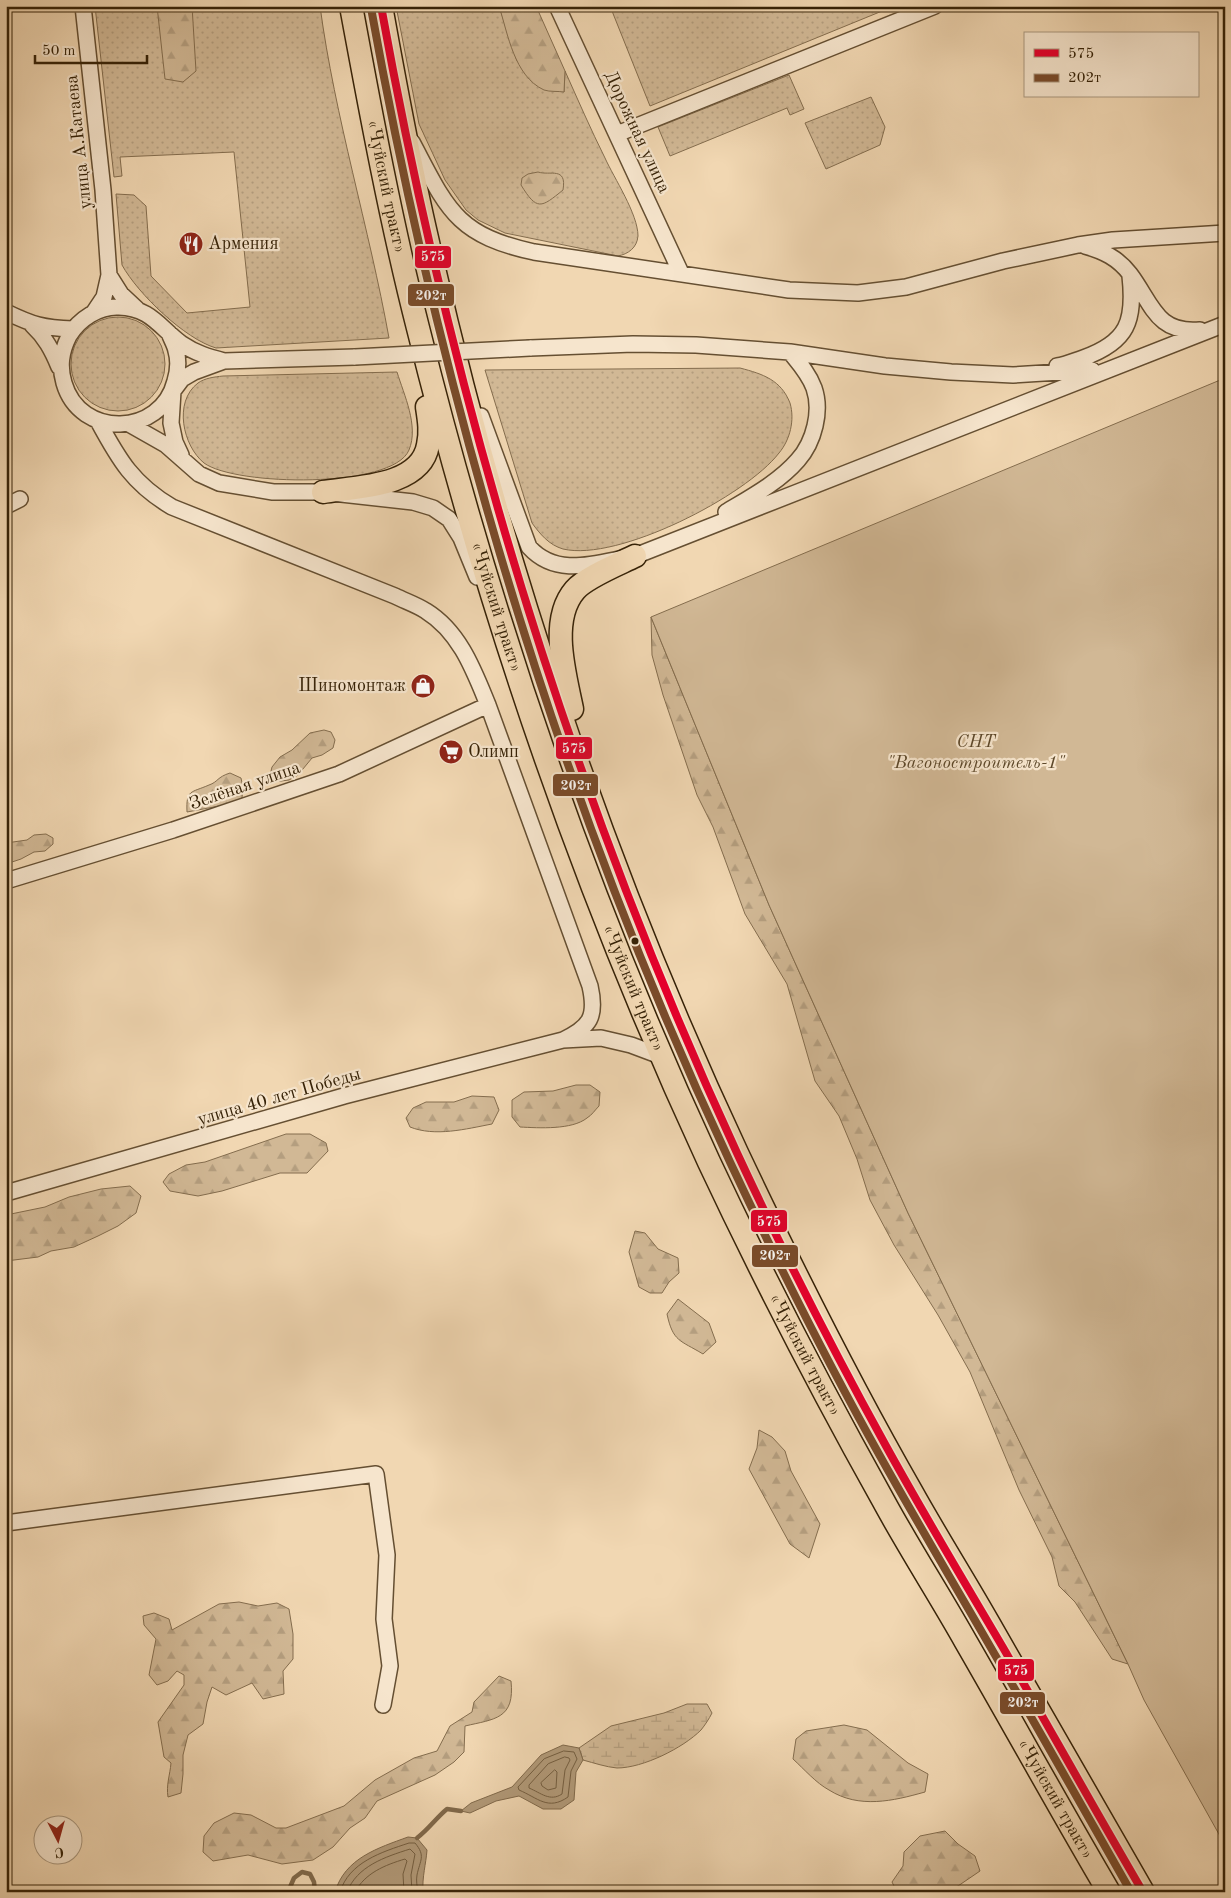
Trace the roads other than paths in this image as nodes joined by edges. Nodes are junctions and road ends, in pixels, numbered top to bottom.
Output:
1 (83, 6) edge
2 (351, 6) edge
3 (381, 6) edge
4 (557, 6) edge
5 (935, 6) edge
6 (402, 123) junction
7 (617, 134) junction
8 (1221, 236) edge
9 (1078, 245) junction
10 (681, 273) junction
11 (1130, 273) junction
12 (109, 275) junction
13 (137, 310) junction
14 (6, 312) edge
15 (94, 312) junction
16 (1225, 318) edge
17 (446, 320) junction
18 (32, 324) junction
19 (1218, 326) edge
20 (417, 327) junction
21 (73, 329) junction
22 (169, 334) junction
23 (790, 352) junction
24 (224, 361) junction
25 (1106, 370) junction
26 (60, 371) junction
27 (1013, 375) junction
28 (173, 390) junction
29 (98, 421) junction
30 (129, 424) junction
31 (182, 457) junction
32 (323, 492) junction
33 (20, 499) dead end
34 (6, 506) edge
35 (686, 536) junction
36 (635, 556) junction
37 (516, 672) junction
38 (488, 706) junction
39 (587, 786) junction
40 (6, 881) edge
41 (563, 1040) junction
42 (663, 1057) junction
43 (6, 1193) edge
44 (6, 1523) edge
45 (383, 1705) dead end
46 (1109, 1892) edge
47 (1143, 1892) edge

1 - 12 street, улица А.Катаева
2 - 20 highway, «Чуйский тракт»
3 - 6 highway, «Чуйский тракт»
4 - 7 street, Дорожная улица
5 - 7 street
6 - 10 street
6 - 17 highway, «Чуйский тракт»
7 - 10 street, Дорожная улица
8 - 9 street
9 - 10 street
9 - 11 street
11 - 19 street
11 - 27 street
12 - 13 street
12 - 15 street
13 - 15 street
13 - 22 street
14 - 18 street
15 - 21 street
16 - 19 street
17 - 36 street
17 - 39 highway, «Чуйский тракт»
18 - 21 street
18 - 26 street
19 - 25 street
20 - 32 highway
20 - 37 highway, «Чуйский тракт»
21 - 26 street
22 - 24 street
22 - 28 street
23 - 24 street, bridge
23 - 27 street
23 - 35 street
24 - 28 street
25 - 27 street
25 - 35 street
26 - 29 street
28 - 30 street
28 - 31 street
29 - 30 street
29 - 38 street
30 - 31 street
31 - 32 street
32 - 37 street
33 - 34 street
35 - 36 street
36 - 39 highway
37 - 42 highway, «Чуйский тракт»
38 - 40 street, Зелёная улица
38 - 41 street
39 - 47 highway, «Чуйский тракт»
41 - 42 street
41 - 43 street, улица 40 лет Победы
42 - 46 highway, «Чуйский тракт»
44 - 45 street

